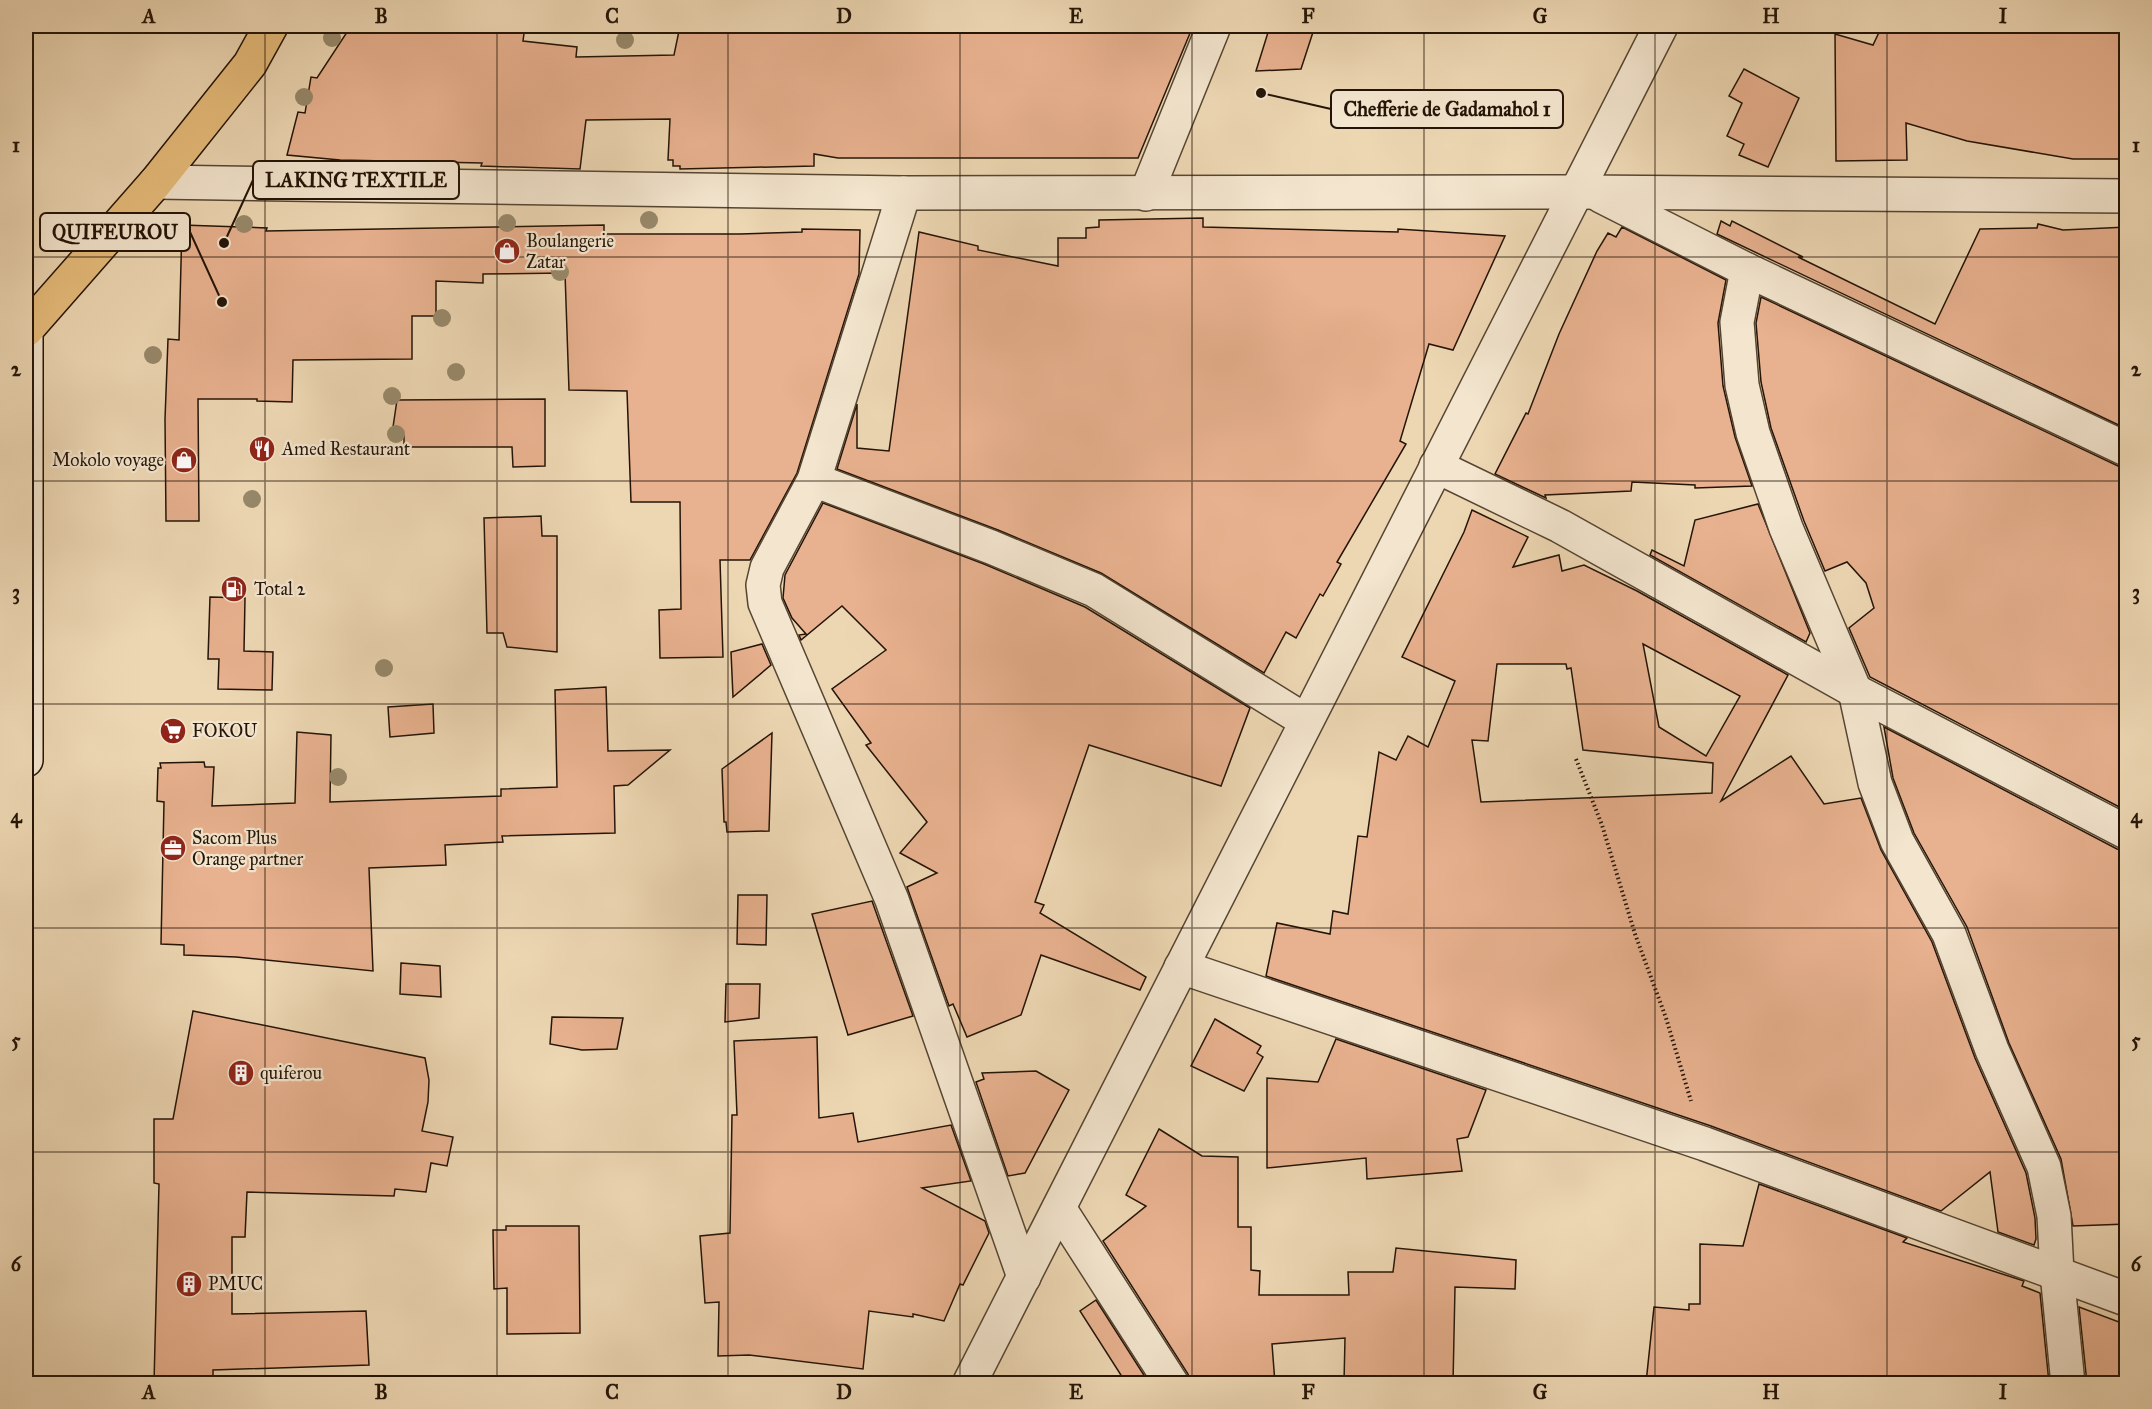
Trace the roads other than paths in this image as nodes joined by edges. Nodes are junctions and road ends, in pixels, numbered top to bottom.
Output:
1 (271, 26) edge
2 (1214, 26) edge
3 (1661, 26) edge
4 (156, 182) junction
5 (904, 193) junction
6 (1586, 193) junction
7 (1146, 194) junction
8 (2127, 196) edge
9 (1747, 270) junction
10 (26, 330) edge
11 (26, 338) edge
12 (2127, 449) edge
13 (1436, 466) junction
14 (814, 480) junction
15 (1855, 691) junction
16 (1306, 721) junction
17 (26, 760) edge
18 (2127, 832) edge
19 (1181, 967) junction
20 (1059, 1208) junction
21 (2057, 1273) junction
22 (1024, 1277) junction
23 (2127, 1299) edge
24 (969, 1383) edge
25 (1172, 1383) edge
26 (2068, 1383) edge

1 - 4 main road
2 - 7 street
3 - 6 street
4 - 5 street
4 - 10 main road
5 - 7 street
5 - 14 street
6 - 7 street
6 - 8 street
6 - 9 street
6 - 13 street
9 - 12 street
9 - 15 street
11 - 17 street
13 - 15 street
13 - 16 street
14 - 16 street
14 - 22 street
15 - 18 street
15 - 21 street
16 - 19 street
19 - 20 street
19 - 21 street
20 - 22 street
20 - 25 street
21 - 23 street
21 - 26 street
22 - 24 street

